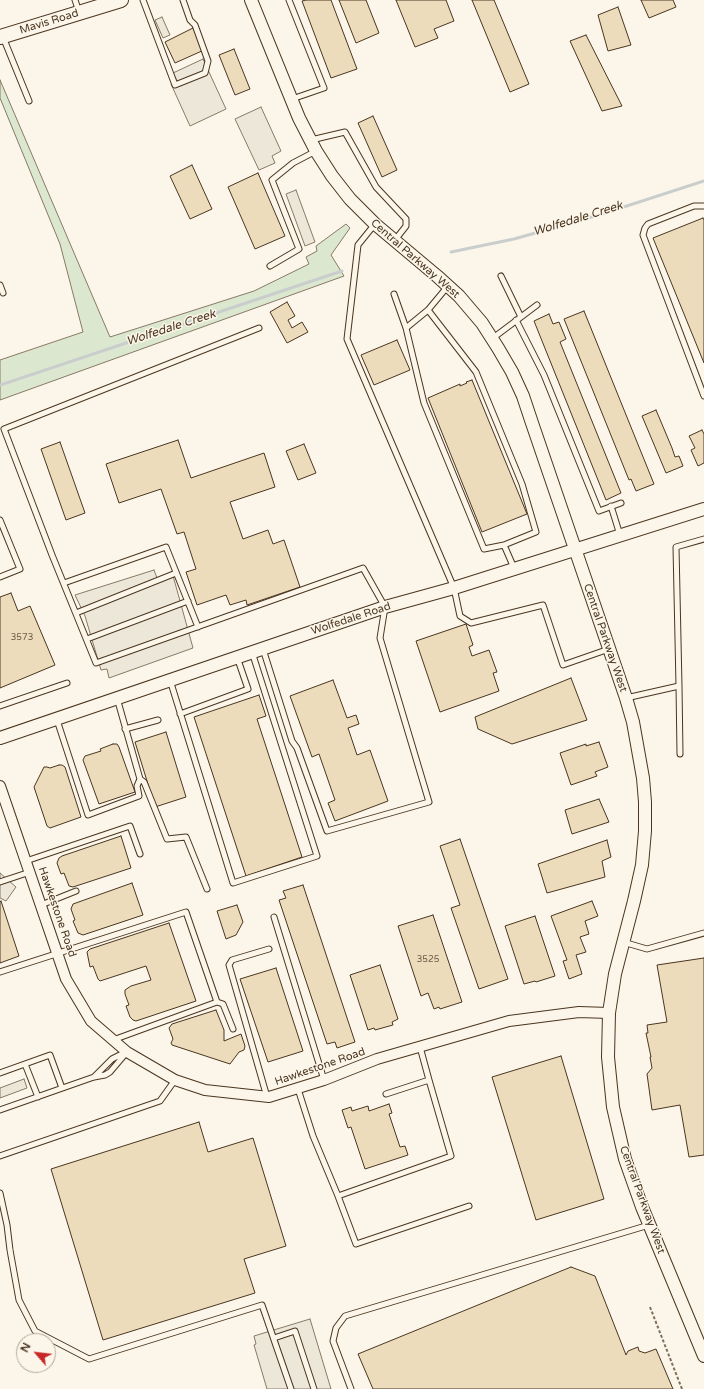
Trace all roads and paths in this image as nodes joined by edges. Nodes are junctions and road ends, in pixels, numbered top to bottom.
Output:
1 (121, 0) edge
2 (143, 0) edge
3 (183, 0) edge
4 (251, 0) edge
5 (289, 0) edge
6 (77, 7) edge
7 (1, 35) edge
8 (291, 99) junction
9 (29, 101) dead end
10 (310, 140) junction
11 (316, 151) junction
12 (704, 206) edge
13 (375, 224) junction
14 (394, 240) junction
15 (270, 266) dead end
16 (501, 276) dead end
17 (0, 285) edge
18 (448, 286) junction
19 (3, 293) dead end
20 (394, 294) dead end
21 (537, 304) dead end
22 (428, 310) junction
23 (521, 317) junction
24 (516, 320) junction
25 (259, 328) dead end
26 (406, 328) junction
27 (492, 339) junction
28 (704, 396) edge
29 (621, 503) dead end
30 (611, 506) junction
31 (704, 508) edge
32 (0, 520) edge
33 (620, 535) junction
34 (704, 539) edge
35 (504, 545) junction
36 (575, 549) junction
37 (515, 569) junction
38 (176, 573) junction
39 (0, 577) edge
40 (64, 582) junction
41 (454, 588) junction
42 (188, 601) junction
43 (385, 607) junction
44 (76, 613) junction
45 (198, 627) junction
46 (86, 639) junction
47 (609, 649) junction
48 (257, 650) junction
49 (237, 657) junction
50 (170, 680) junction
51 (67, 683) dead end
52 (679, 686) junction
53 (116, 698) junction
54 (626, 698) junction
55 (0, 706) edge
56 (180, 714) junction
57 (57, 719) junction
58 (158, 720) dead end
59 (126, 729) junction
60 (0, 738) edge
61 (680, 754) dead end
62 (140, 779) junction
63 (0, 786) edge
64 (140, 854) dead end
65 (26, 861) junction
66 (30, 872) junction
67 (0, 882) edge
68 (207, 889) dead end
69 (76, 891) dead end
70 (42, 905) junction
71 (274, 916) dead end
72 (704, 933) edge
73 (622, 942) junction
74 (269, 949) dead end
75 (58, 953) junction
76 (0, 972) edge
77 (217, 1002) junction
78 (609, 1014) junction
79 (233, 1030) dead end
80 (113, 1040) junction
81 (420, 1047) junction
82 (127, 1052) junction
83 (25, 1064) junction
84 (0, 1073) edge
85 (175, 1080) junction
86 (324, 1080) junction
87 (430, 1080) junction
88 (62, 1088) junction
89 (298, 1089) junction
90 (386, 1094) dead end
91 (266, 1096) junction
92 (38, 1097) junction
93 (0, 1110) edge
94 (0, 1156) edge
95 (0, 1193) edge
96 (338, 1196) junction
97 (469, 1206) dead end
98 (650, 1225) junction
99 (650, 1307) dead end
100 (274, 1338) junction
101 (704, 1356) edge
102 (291, 1389) edge
103 (314, 1389) edge
104 (351, 1389) edge
105 (682, 1389) edge

1 - 6 main road, Mavis Road
2 - 3 lane
4 - 8 street, Central Parkway West
5 - 8 lane
6 - 7 main road, Mavis Road
7 - 9 lane
8 - 10 street, Central Parkway West
10 - 11 street, Central Parkway West
10 - 14 lane
11 - 13 street, Central Parkway West
11 - 15 lane
12 - 28 lane
13 - 14 street, Central Parkway West
13 - 41 lane
14 - 18 street, Central Parkway West
16 - 23 lane
17 - 19 lane
18 - 22 lane
18 - 27 street, Central Parkway West
20 - 26 lane
21 - 23 lane
22 - 26 lane
22 - 35 lane
23 - 24 lane
24 - 27 lane
24 - 30 lane
25 - 40 lane
26 - 35 lane
27 - 36 street, Central Parkway West
29 - 30 lane
30 - 33 lane
31 - 33 street, Wolfedale Road
32 - 39 lane
33 - 36 street, Wolfedale Road
34 - 52 lane
35 - 37 lane
36 - 37 street, Wolfedale Road
36 - 47 street, Central Parkway West
37 - 41 street, Wolfedale Road
38 - 40 lane
38 - 42 lane
38 - 44 lane
40 - 44 lane
41 - 43 street, Wolfedale Road
41 - 47 lane
42 - 45 lane
42 - 46 lane
43 - 45 lane
43 - 48 street, Wolfedale Road
43 - 48 lane
44 - 46 lane
45 - 46 lane
47 - 54 street, Central Parkway West
48 - 49 street, Wolfedale Road
48 - 56 lane
49 - 50 street, Wolfedale Road
49 - 56 lane
50 - 53 street, Wolfedale Road
50 - 56 lane
51 - 55 lane
52 - 54 lane
52 - 61 lane
53 - 57 street, Wolfedale Road
53 - 59 lane
54 - 73 street, Central Parkway West
57 - 60 street, Wolfedale Road
57 - 62 lane
58 - 59 lane
59 - 62 lane
62 - 68 lane
63 - 65 street, Hawkestone Road
64 - 65 lane
65 - 66 street, Hawkestone Road
66 - 67 lane
66 - 70 street, Hawkestone Road
69 - 70 lane
70 - 75 street, Hawkestone Road
71 - 86 lane
72 - 73 lane
73 - 78 street, Central Parkway West
74 - 91 lane
75 - 76 lane
75 - 77 lane
75 - 80 street, Hawkestone Road
77 - 79 lane
77 - 80 lane
78 - 81 street, Hawkestone Road
78 - 98 street, Central Parkway West
80 - 82 street, Hawkestone Road
81 - 86 street, Hawkestone Road
81 - 87 lane
82 - 85 street, Hawkestone Road
82 - 88 lane
83 - 84 lane
83 - 88 lane
83 - 92 lane
85 - 91 street, Hawkestone Road
85 - 94 lane
86 - 89 street, Hawkestone Road
87 - 90 lane
87 - 96 lane
88 - 92 lane
89 - 91 street, Hawkestone Road
89 - 96 lane
92 - 93 lane
95 - 100 lane
96 - 97 lane
98 - 101 street, Central Parkway West
98 - 104 lane
99 - 105 path
100 - 102 lane
100 - 103 lane

